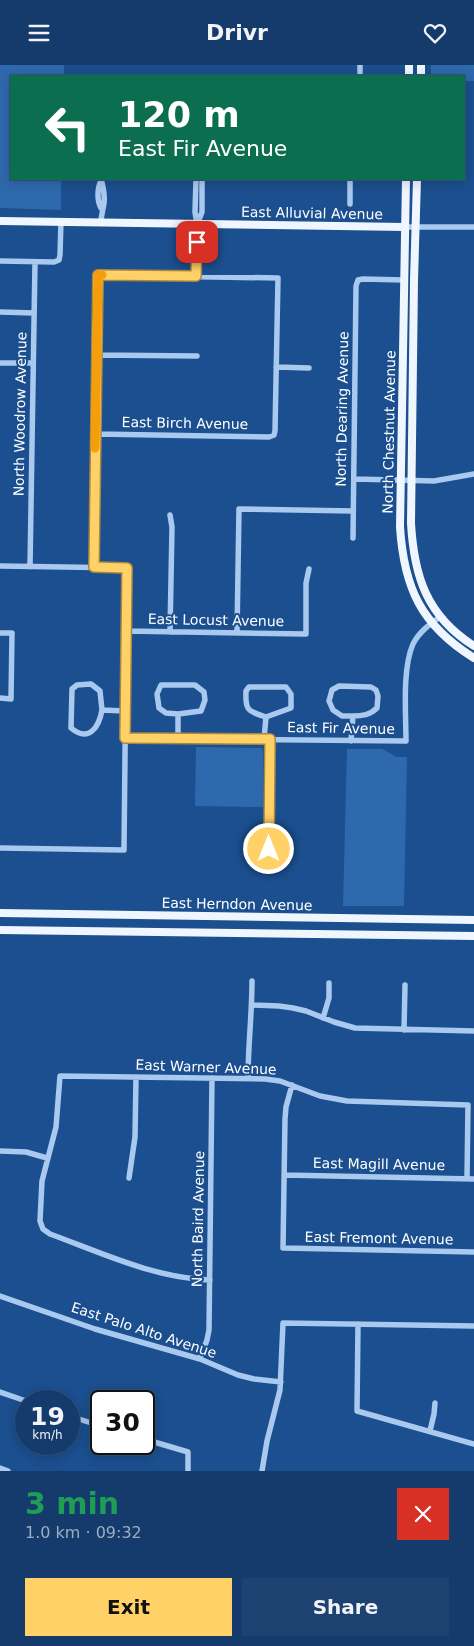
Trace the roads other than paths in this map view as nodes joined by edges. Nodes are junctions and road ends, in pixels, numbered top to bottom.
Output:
1 (101, 180) edge
2 (196, 180) edge
3 (202, 180) edge
4 (350, 180) edge
5 (406, 180) edge
6 (417, 180) edge
7 (350, 204) dead end
8 (0, 221) edge
9 (61, 221) junction
10 (101, 223) junction
11 (197, 225) junction
12 (404, 227) junction
13 (416, 227) junction
14 (474, 227) edge
15 (0, 261) edge
16 (36, 262) junction
17 (196, 276) junction
18 (404, 280) junction
19 (0, 312) edge
20 (34, 313) junction
21 (97, 355) junction
22 (197, 356) dead end
23 (0, 363) edge
24 (33, 363) junction
25 (276, 367) junction
26 (309, 368) dead end
27 (96, 434) junction
28 (474, 474) edge
29 (354, 479) junction
30 (401, 481) junction
31 (412, 481) junction
32 (353, 511) junction
33 (170, 515) dead end
34 (353, 538) dead end
35 (0, 566) edge
36 (30, 567) junction
37 (94, 567) junction
38 (309, 569) dead end
39 (440, 617) junction
40 (431, 623) junction
41 (126, 631) junction
42 (170, 632) junction
43 (0, 633) edge
44 (237, 633) junction
45 (474, 646) edge
46 (474, 658) edge
47 (0, 698) edge
48 (102, 710) junction
49 (125, 711) junction
50 (178, 714) junction
51 (266, 717) junction
52 (352, 717) junction
53 (125, 738) junction
54 (178, 738) junction
55 (267, 739) junction
56 (351, 741) junction
57 (0, 847) edge
58 (269, 849) dead end
59 (0, 913) edge
60 (474, 920) edge
61 (0, 930) edge
62 (474, 936) edge
63 (252, 981) dead end
64 (329, 983) dead end
65 (405, 985) dead end
66 (252, 1005) junction
67 (323, 1018) junction
68 (404, 1029) junction
69 (474, 1031) edge
70 (136, 1077) junction
71 (212, 1078) junction
72 (248, 1079) junction
73 (292, 1085) junction
74 (0, 1151) edge
75 (47, 1158) junction
76 (284, 1175) junction
77 (129, 1178) dead end
78 (471, 1179) edge
79 (474, 1252) edge
80 (210, 1279) junction
81 (0, 1295) edge
82 (358, 1324) junction
83 (474, 1325) edge
84 (200, 1359) junction
85 (281, 1382) junction
86 (0, 1391) edge
87 (15, 1397) edge
88 (435, 1403) dead end
89 (430, 1431) junction
90 (155, 1442) edge
91 (474, 1443) edge
92 (0, 1468) edge
93 (8, 1471) edge
94 (188, 1471) edge
95 (262, 1471) edge

1 - 10 street
2 - 11 street
3 - 11 street
4 - 7 street
5 - 12 main road, North Chestnut Avenue
6 - 13 main road, North Chestnut Avenue
8 - 9 main road, East Alluvial Avenue
9 - 10 main road, East Alluvial Avenue
9 - 16 street
10 - 11 main road, East Alluvial Avenue
11 - 12 main road, East Alluvial Avenue
11 - 17 street
12 - 13 street, East Alluvial Avenue
12 - 18 main road, North Chestnut Avenue
13 - 14 street, East Alluvial Avenue
13 - 31 main road, North Chestnut Avenue
15 - 16 street
16 - 20 street, North Woodrow Avenue
17 - 21 street
17 - 25 street
18 - 29 street, North Dearing Avenue
18 - 30 main road, North Chestnut Avenue
19 - 20 street
20 - 24 street, North Woodrow Avenue
21 - 22 street
21 - 27 street
23 - 24 street
24 - 36 street, North Woodrow Avenue
25 - 26 street
25 - 27 street, East Birch Avenue
27 - 37 street
28 - 31 street
29 - 30 street
29 - 32 street, North Dearing Avenue
30 - 31 street
30 - 40 main road, North Chestnut Avenue
31 - 39 main road, North Chestnut Avenue
32 - 34 street, North Dearing Avenue
32 - 44 street
33 - 42 street
35 - 36 street
36 - 37 street
37 - 41 street
38 - 44 street, East Locust Avenue
39 - 40 street
39 - 45 main road, North Chestnut Avenue
40 - 46 main road, North Chestnut Avenue
40 - 56 street, East Fir Avenue
41 - 42 street, East Locust Avenue
41 - 49 street
42 - 44 street, East Locust Avenue
43 - 47 street
48 - 48 street
48 - 49 street
49 - 53 street
50 - 50 street
50 - 54 street
51 - 51 street
51 - 55 street
52 - 52 street
52 - 56 street
53 - 54 street, East Fir Avenue
53 - 57 street
54 - 55 street, East Fir Avenue
55 - 56 street, East Fir Avenue
55 - 58 street
59 - 60 main road, East Herndon Avenue
61 - 62 main road, East Herndon Avenue
63 - 66 street
64 - 67 street
65 - 68 street
66 - 67 street
66 - 72 street
67 - 68 street
68 - 69 street
70 - 71 street, East Warner Avenue
70 - 75 street, East Warner Avenue
70 - 77 street
71 - 72 street, East Warner Avenue
71 - 80 street, North Baird Avenue
72 - 73 street, East Warner Avenue
73 - 76 street
73 - 78 street, East Warner Avenue
74 - 75 street
75 - 80 street
76 - 78 street, East Magill Avenue
76 - 79 street, East Fremont Avenue
80 - 84 street, North Baird Avenue
81 - 84 street, East Palo Alto Avenue
82 - 83 street
82 - 85 street
82 - 89 street
84 - 85 street, East Palo Alto Avenue
85 - 95 street
86 - 87 street
88 - 89 street
89 - 91 street
90 - 94 street
92 - 93 street

